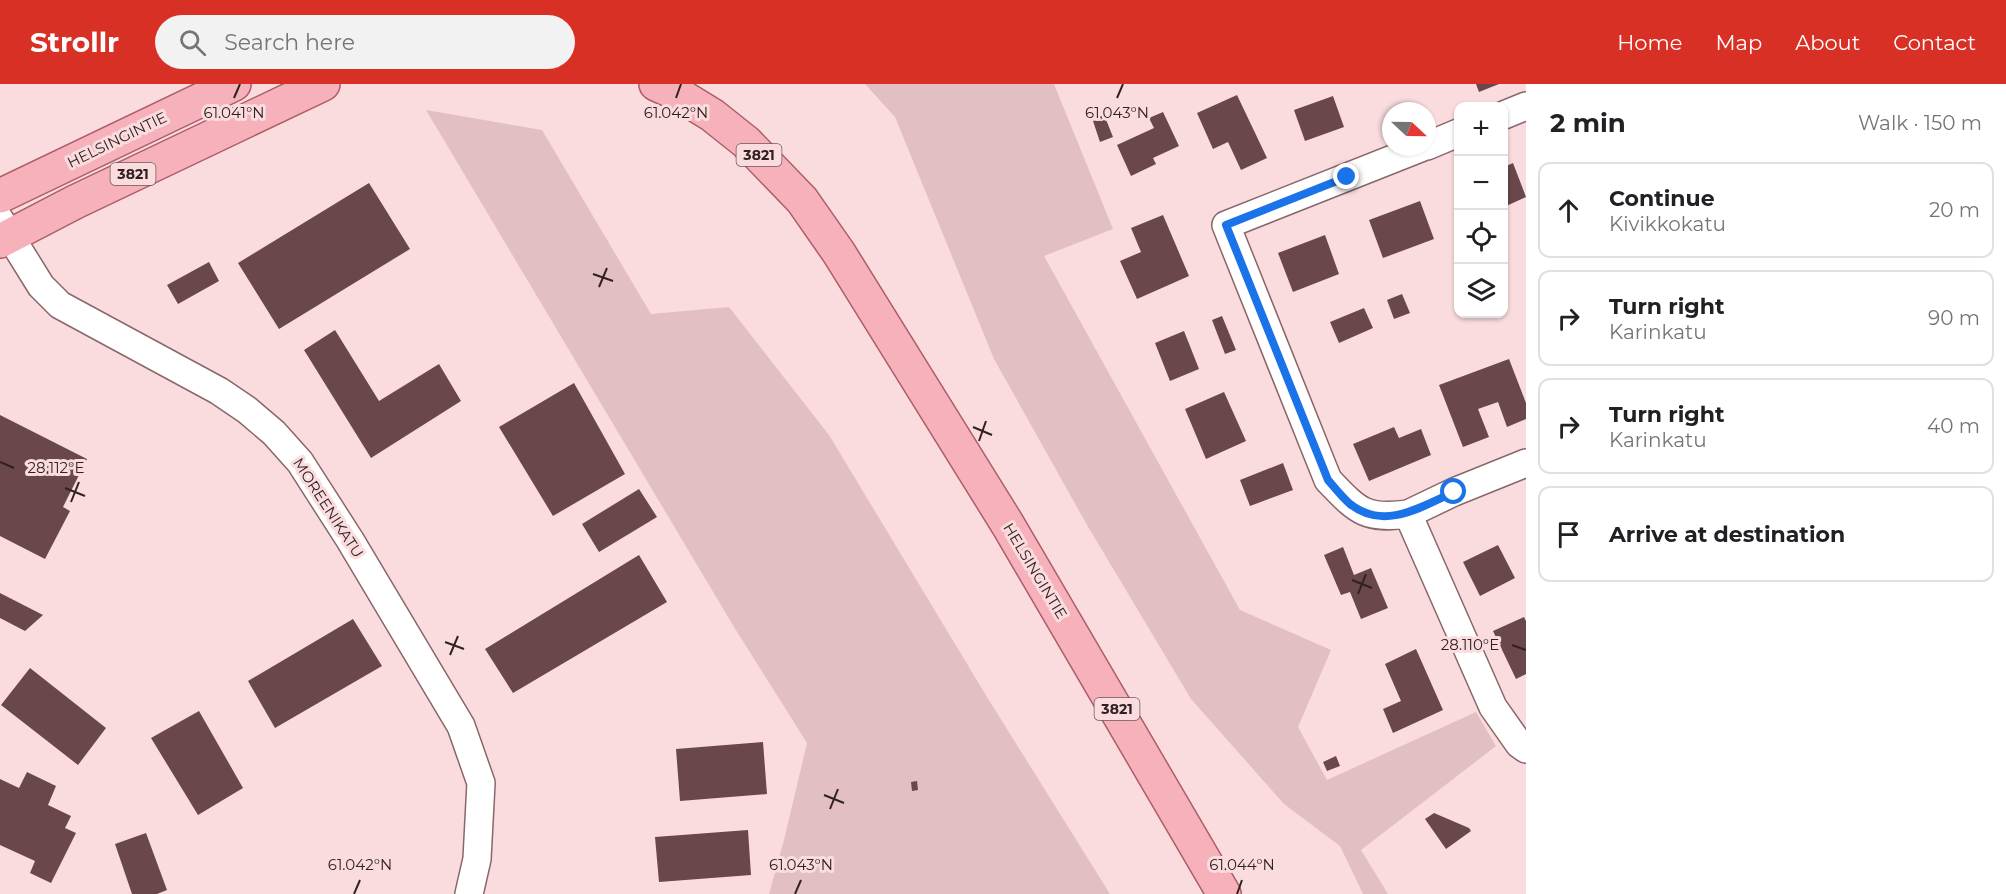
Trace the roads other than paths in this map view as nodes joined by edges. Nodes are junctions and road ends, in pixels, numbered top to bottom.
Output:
1 (234, 84) edge
2 (323, 84) edge
3 (656, 84) edge
4 (703, 84) edge
5 (1526, 106) edge
6 (1508, 113) edge
7 (1454, 135) edge
8 (1436, 142) edge
9 (1400, 156) edge
10 (0, 196) edge
11 (3, 232) edge
12 (839, 253) junction
13 (1526, 463) edge
14 (1408, 514) junction
15 (1526, 749) edge
16 (469, 894) edge
17 (1224, 894) edge

1 - 10 main road, HELSINGINTIE / 3821
2 - 11 main road, 3821
3 - 12 main road, HELSINGINTIE / 3821
4 - 12 main road, HELSINGINTIE / 3821
5 - 6 street
7 - 8 street
9 - 14 street
11 - 16 street, MOREENIKATU
12 - 17 main road, HELSINGINTIE / 3821
13 - 14 street
14 - 15 street

